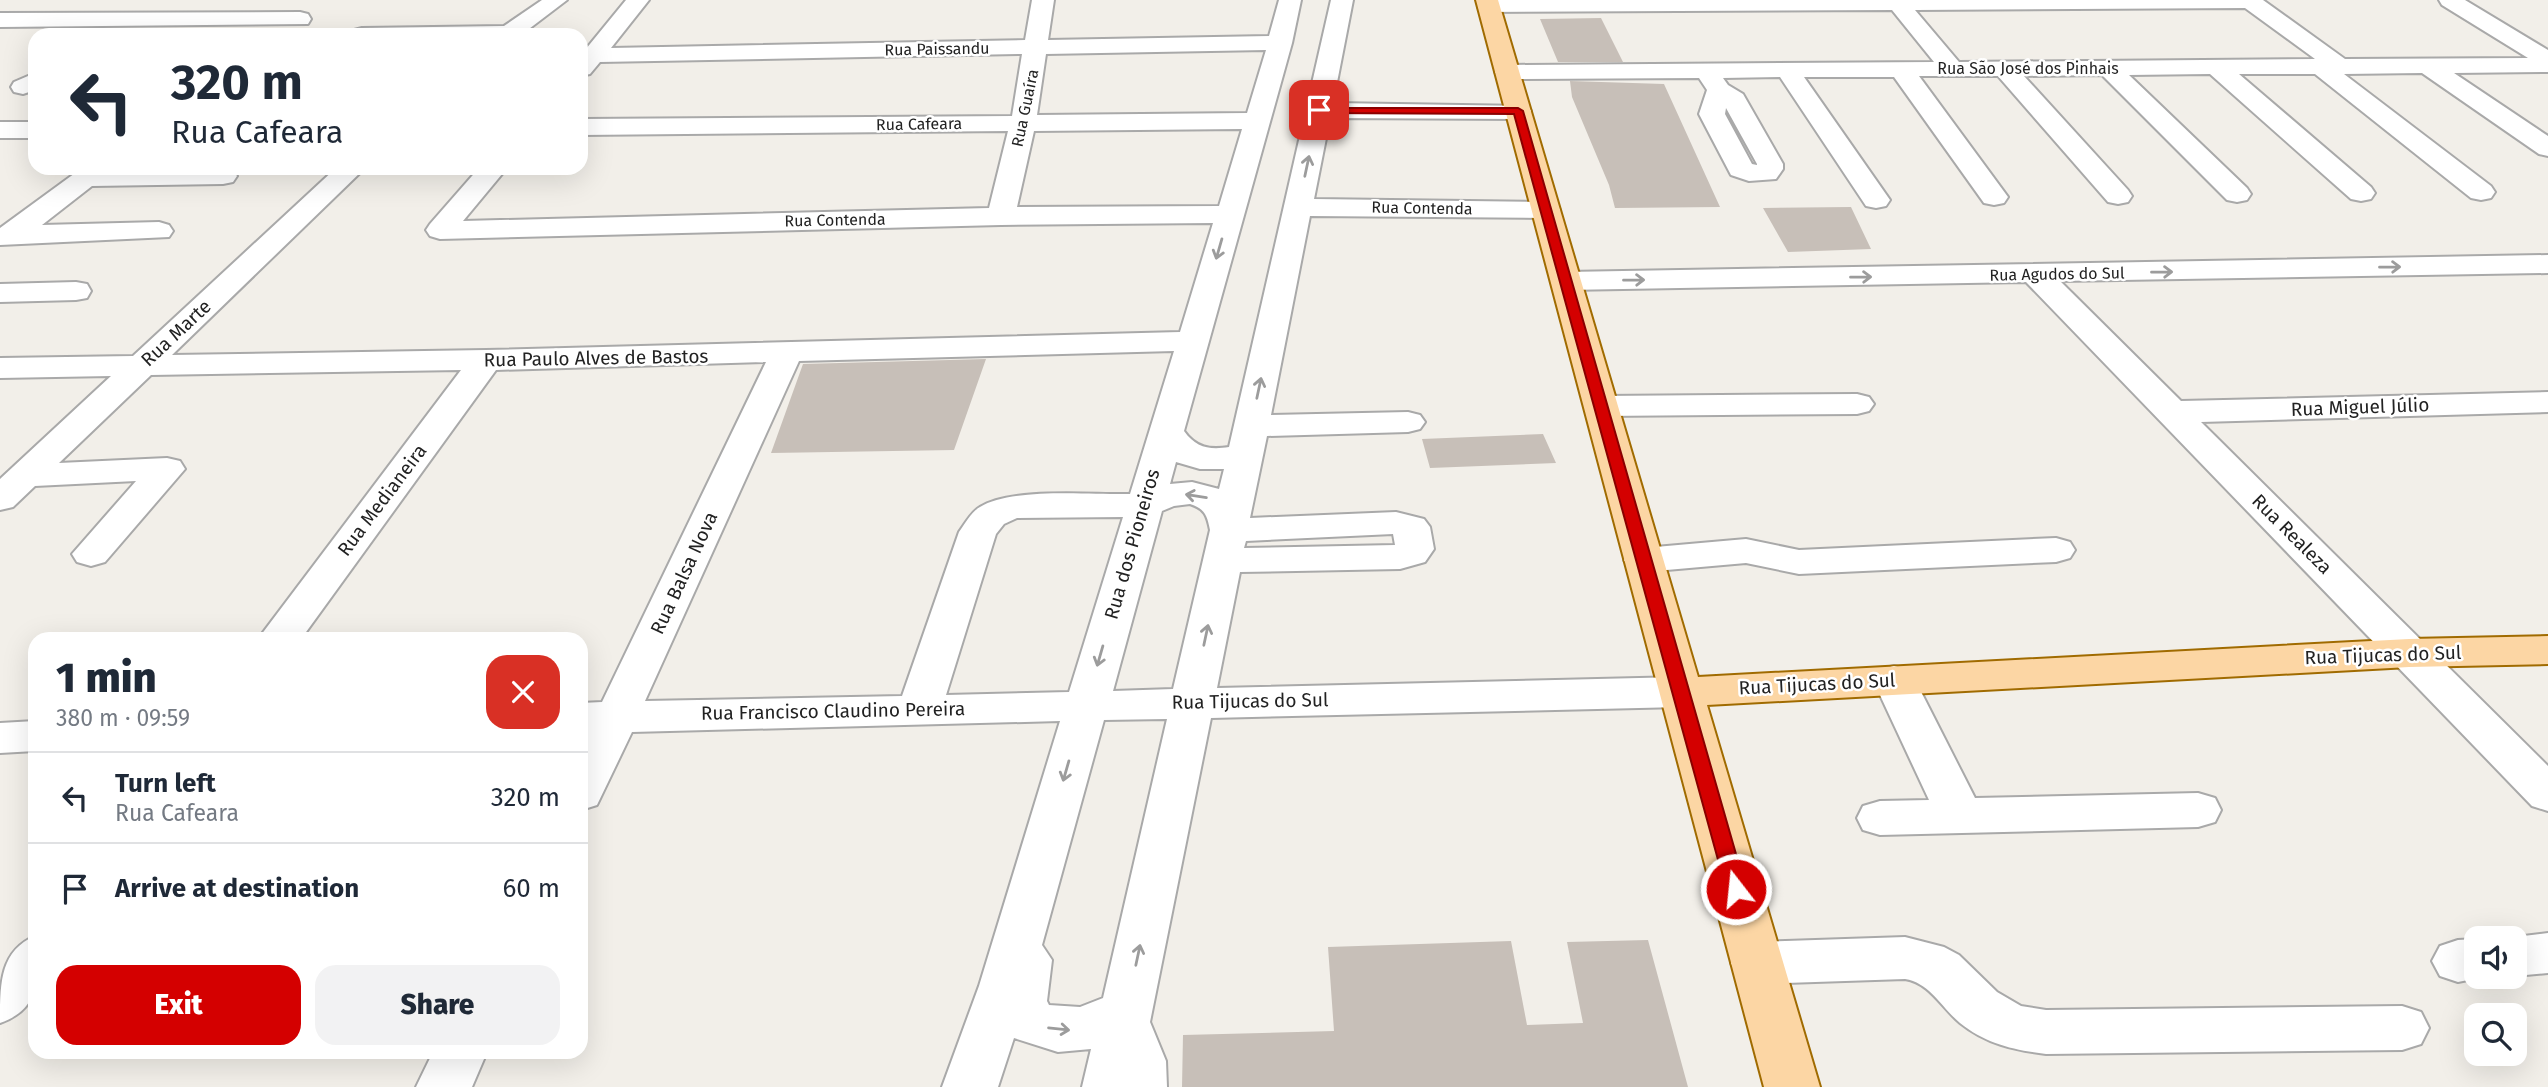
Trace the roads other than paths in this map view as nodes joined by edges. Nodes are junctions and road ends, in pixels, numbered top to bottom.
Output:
1 (556, 0) edge
2 (638, 0) edge
3 (1043, 0) edge
4 (1290, 0) edge
5 (1334, 0) edge
6 (1342, 0) edge
7 (2249, 0) edge
8 (2450, 0) edge
9 (1896, 2) edge
10 (1488, 3) edge
11 (134, 19) junction
12 (0, 20) edge
13 (120, 28) edge
14 (288, 28) edge
15 (516, 28) edge
16 (1299, 32) junction
17 (1038, 47) junction
18 (588, 62) edge
19 (588, 63) edge
20 (2428, 66) junction
21 (2545, 66) edge
22 (2216, 67) junction
23 (2330, 67) junction
24 (1952, 68) junction
25 (2108, 68) junction
26 (1901, 69) junction
27 (2005, 69) junction
28 (1787, 70) junction
29 (1507, 72) junction
30 (1319, 110) junction
31 (1518, 111) junction
32 (1257, 121) junction
33 (1023, 124) junction
34 (588, 128) edge
35 (0, 130) edge
36 (28, 130) edge
37 (2548, 148) edge
38 (90, 175) edge
39 (180, 175) edge
40 (345, 175) edge
41 (488, 175) edge
42 (223, 176) dead end
43 (2482, 192) dead end
44 (2361, 193) dead end
45 (2237, 194) dead end
46 (2118, 195) dead end
47 (1994, 197) dead end
48 (1876, 200) dead end
49 (0, 207) edge
50 (47, 207) junction
51 (1298, 207) junction
52 (1546, 209) junction
53 (1230, 214) junction
54 (1001, 216) junction
55 (159, 231) dead end
56 (5, 238) edge
57 (2548, 264) edge
58 (2035, 274) junction
59 (1566, 281) junction
60 (76, 291) dead end
61 (0, 293) edge
62 (1192, 341) junction
63 (786, 354) junction
64 (486, 360) junction
65 (140, 367) junction
66 (0, 368) edge
67 (2548, 402) edge
68 (1857, 404) dead end
69 (1601, 406) junction
70 (2172, 412) junction
71 (1408, 422) dead end
72 (1166, 430) junction
73 (1248, 440) junction
74 (27, 475) junction
75 (0, 499) edge
76 (1144, 505) junction
77 (1226, 545) junction
78 (2056, 550) dead end
79 (91, 554) dead end
80 (1644, 560) junction
81 (284, 632) edge
82 (2548, 650) edge
83 (2409, 653) junction
84 (1894, 680) junction
85 (1681, 692) junction
86 (1192, 702) junction
87 (1085, 705) junction
88 (921, 709) junction
89 (599, 717) edge
90 (28, 736) edge
91 (0, 738) edge
92 (588, 763) edge
93 (2548, 794) edge
94 (2198, 810) dead end
95 (1960, 816) junction
96 (1880, 818) dead end
97 (1039, 864) junction
98 (2548, 953) edge
99 (2527, 955) edge
100 (1757, 963) junction
101 (28, 965) edge
102 (0, 1001) edge
103 (1125, 1016) junction
104 (995, 1021) junction
105 (2402, 1028) dead end
106 (457, 1059) edge
107 (444, 1087) edge
108 (970, 1087) edge
109 (977, 1087) edge
110 (1110, 1087) edge
111 (1139, 1087) edge
112 (1791, 1087) edge

1 - 15 street
2 - 18 street
3 - 17 street, Rua Guaíra
4 - 16 street, Rua dos Pioneiros
5 - 16 street
6 - 30 street
7 - 9 street
7 - 23 street
8 - 21 street
9 - 10 street
9 - 24 street
10 - 29 main road
11 - 12 street
11 - 13 street
11 - 14 street
16 - 17 street, Rua Paissandu
16 - 32 street, Rua dos Pioneiros
17 - 19 street, Rua Paissandu
17 - 33 street, Rua Guaíra
20 - 21 street, Rua São José dos Pinhais
20 - 23 street, Rua São José dos Pinhais
20 - 37 street
22 - 23 street, Rua São José dos Pinhais
22 - 25 street, Rua São José dos Pinhais
22 - 44 street
23 - 43 street
24 - 26 street, Rua São José dos Pinhais
24 - 27 street, Rua São José dos Pinhais
25 - 27 street, Rua São José dos Pinhais
25 - 45 street
26 - 28 street, Rua São José dos Pinhais
26 - 47 street
27 - 46 street
28 - 29 street, Rua São José dos Pinhais
28 - 48 street
29 - 31 main road
30 - 31 street
51 -> 30 street
31 - 52 main road
32 - 33 street, Rua Cafeara
32 - 53 street, Rua dos Pioneiros
33 - 34 street, Rua Cafeara
33 - 54 street, Rua Guaíra
35 - 36 street
38 - 50 street
39 - 42 street
40 - 65 street, Rua Marte
41 - 54 street, Rua Contenda
49 - 50 street
50 - 56 street
51 - 52 street, Rua Contenda
73 -> 51 street
52 - 59 main road
53 - 54 street, Rua Contenda
53 -> 62 street, Rua dos Pioneiros
55 - 56 street
58 -> 57 street, Rua Agudos do Sul
59 -> 58 street, Rua Agudos do Sul
58 - 70 street, Rua Realeza
59 - 69 main road
60 - 61 street
62 - 63 street, Rua Paulo Alves de Bastos
62 - 72 street, Rua dos Pioneiros
63 - 64 street, Rua Paulo Alves de Bastos
63 - 89 street, Rua Balsa Nova
64 - 65 street, Rua Paulo Alves de Bastos
64 - 81 street, Rua Medianeira
65 - 66 street, Rua Paulo Alves de Bastos
65 - 74 street, Rua Marte
67 - 70 street, Rua Miguel Júlio
68 - 69 street
69 - 80 main road
70 - 83 street, Rua Realeza
71 - 73 street
72 - 73 street
72 - 76 street, Rua dos Pioneiros
73 - 77 street
74 - 75 street, Rua Marte
74 - 79 street
77 -> 76 street
76 -> 87 street, Rua dos Pioneiros
76 - 88 street
86 -> 77 street
78 - 80 street
80 - 85 main road
82 - 83 main road, Rua Tijucas do Sul
83 - 84 main road, Rua Tijucas do Sul
83 - 93 street, Rua Realeza
84 - 85 main road, Rua Tijucas do Sul
84 - 95 street
85 - 86 street, Rua Tijucas do Sul
85 - 100 main road
86 - 87 street, Rua Tijucas do Sul
103 -> 86 street
87 - 88 street, Rua Francisco Claudino Pereira
87 -> 97 street, Rua dos Pioneiros
88 - 89 street, Rua Francisco Claudino Pereira
89 - 92 street, Rua Balsa Nova
90 - 91 street
94 - 95 street
95 - 96 street
97 -> 103 street
97 - 104 street, Rua dos Pioneiros
98 - 99 street
100 - 105 street
100 - 112 main road
101 - 102 street
103 - 110 street
103 - 111 street
104 - 108 street, Rua dos Pioneiros
104 - 109 street
106 - 107 street

